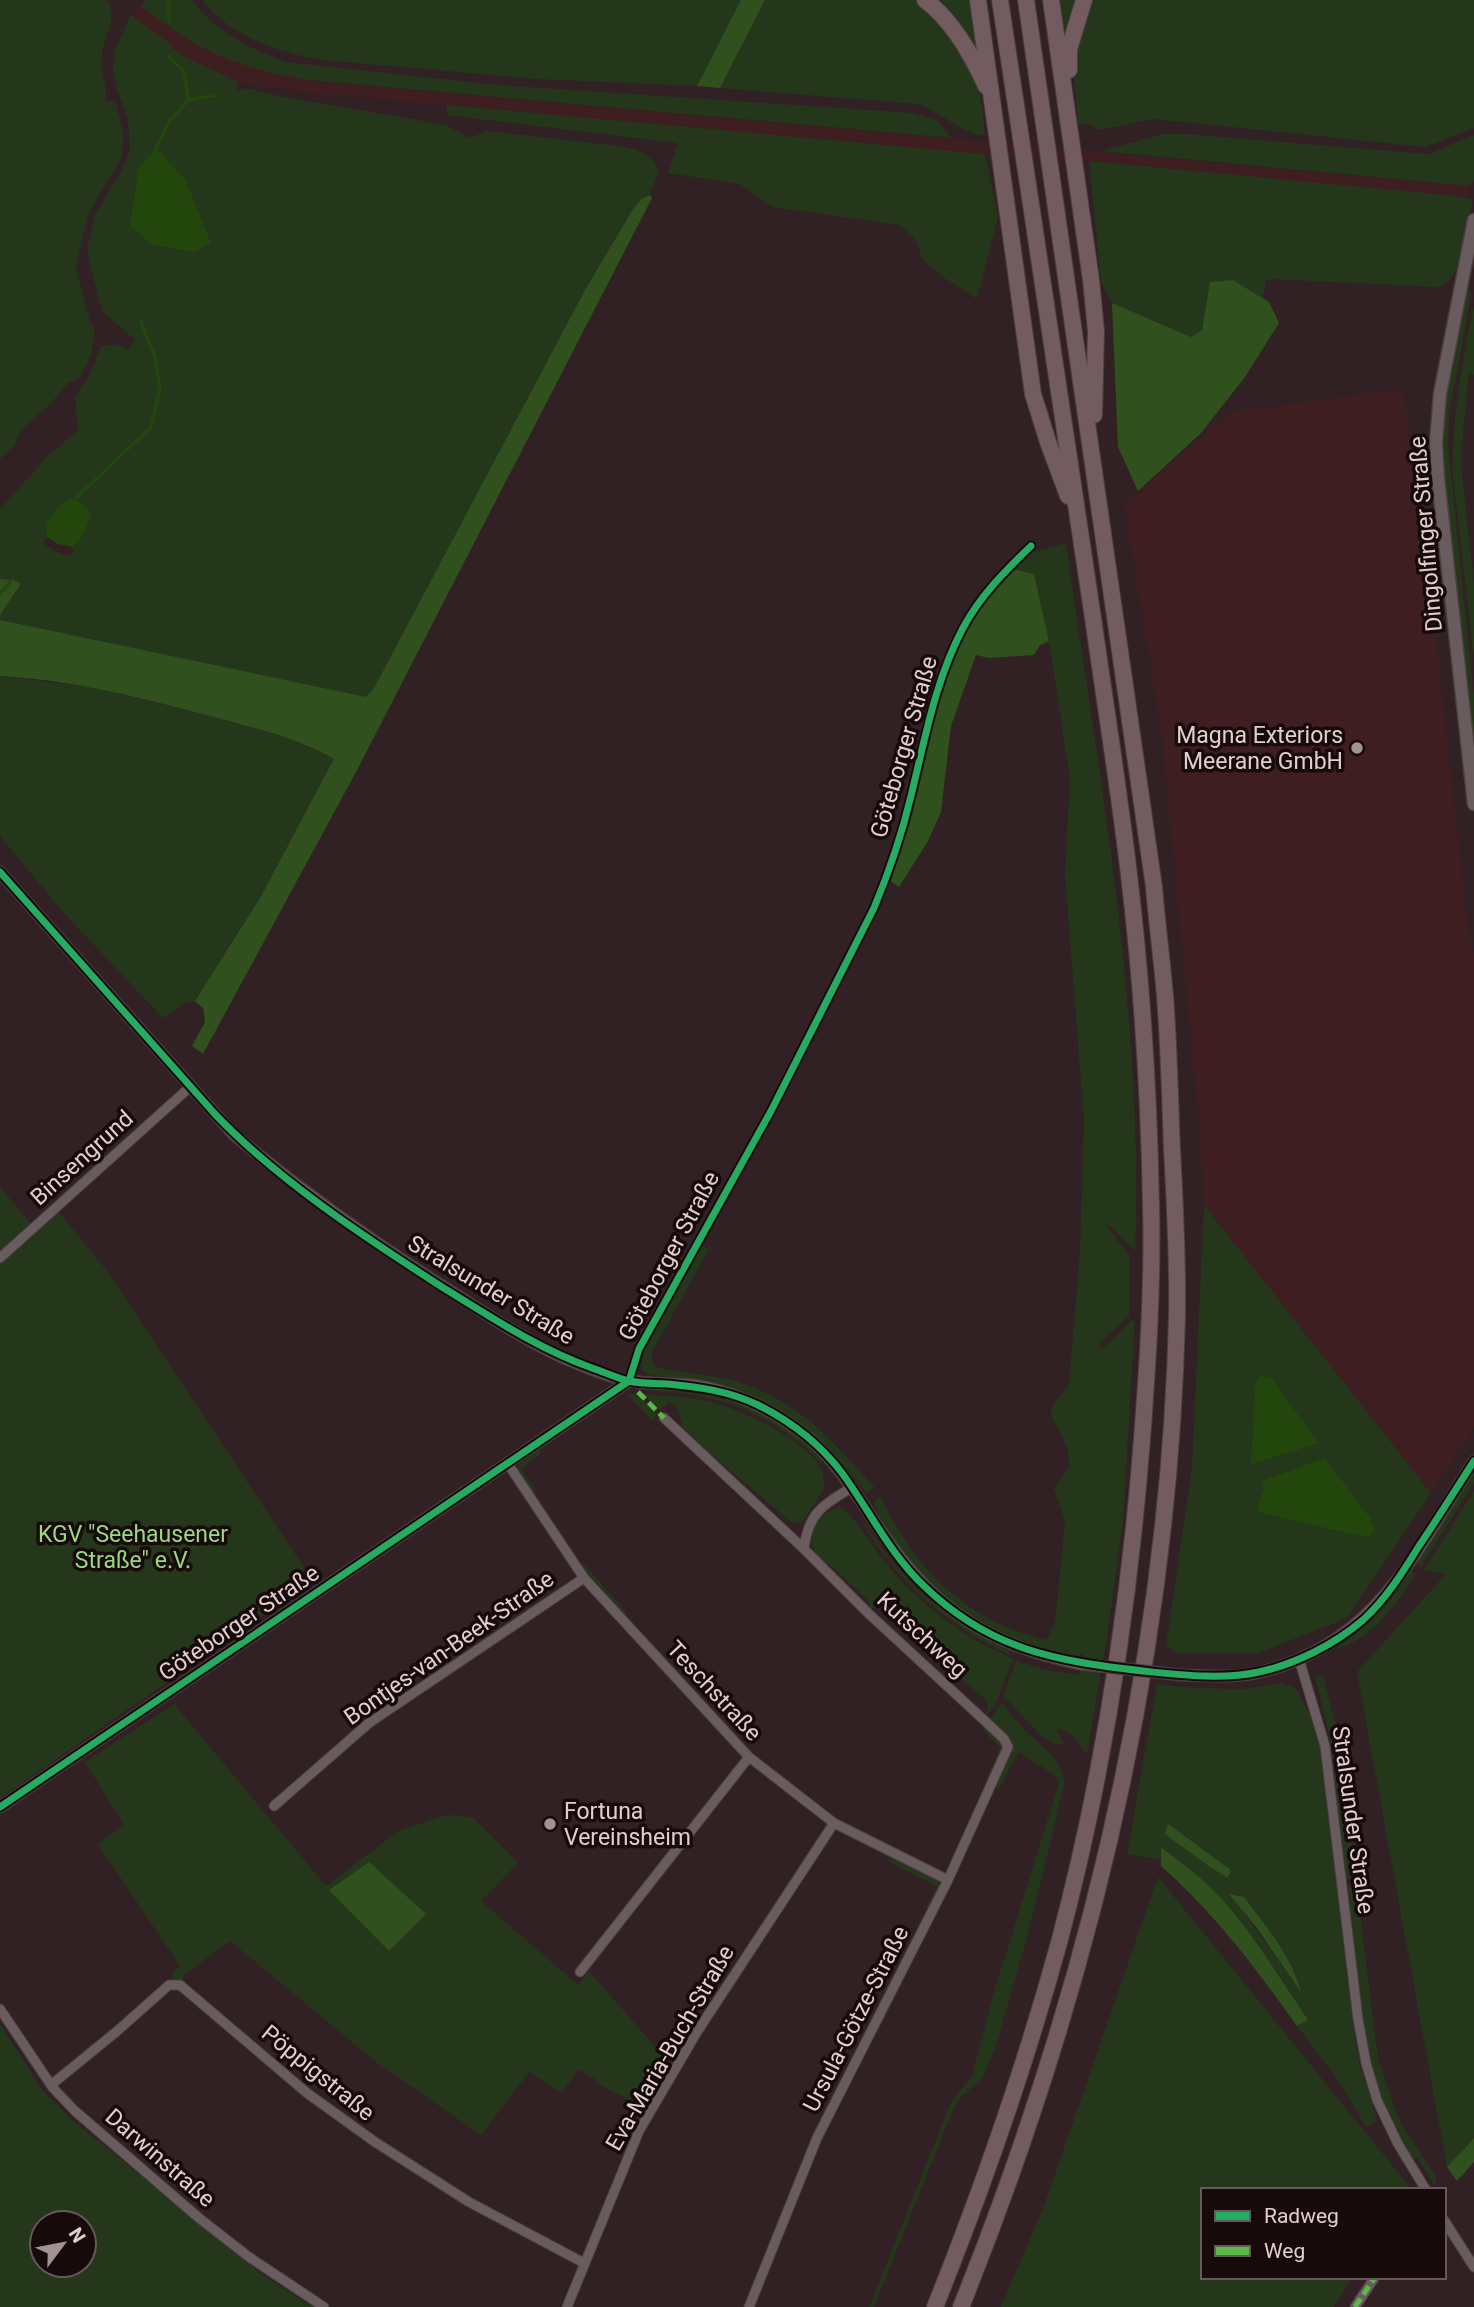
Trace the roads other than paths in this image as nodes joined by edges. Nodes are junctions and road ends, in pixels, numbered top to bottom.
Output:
1 (925, 0) edge
2 (978, 0) edge
3 (1000, 0) edge
4 (1026, 0) edge
5 (1051, 0) edge
6 (1084, 0) edge
7 (993, 103) junction
8 (1068, 111) junction
9 (1473, 223) edge
10 (1093, 456) junction
11 (1079, 524) junction
12 (1031, 546) dead end
13 (1474, 804) edge
14 (0, 873) edge
15 (190, 1087) junction
16 (0, 1258) edge
17 (629, 1381) junction
18 (664, 1418) dead end
19 (1474, 1461) edge
20 (508, 1464) junction
21 (852, 1488) junction
22 (804, 1549) junction
23 (584, 1578) junction
24 (1299, 1658) junction
25 (1007, 1752) joint
26 (749, 1757) junction
27 (274, 1806) dead end
28 (0, 1807) edge
29 (834, 1823) junction
30 (948, 1881) junction
31 (580, 1972) dead end
32 (0, 2009) edge
33 (51, 2085) junction
34 (1425, 2188) edge
35 (1446, 2223) edge
36 (584, 2263) junction
37 (1474, 2267) edge
38 (1374, 2279) edge
39 (324, 2307) edge
40 (567, 2307) edge
41 (750, 2307) edge
42 (935, 2307) edge
43 (961, 2307) edge
44 (1355, 2307) edge

1 - 7 highway
2 - 7 highway
3 - 11 highway
4 - 10 highway
5 - 8 highway
6 - 8 highway
7 - 11 highway
8 - 10 highway
9 - 13 main road, Dingolfinger Straße
10 - 43 highway
11 - 42 highway
12 - 17 street, Göteborger Straße
14 - 15 street, Stralsunder Straße
15 - 16 street, Binsengrund
15 - 17 street, Stralsunder Straße
17 - 20 street, Göteborger Straße
17 - 21 street, Stralsunder Straße
18 - 22 street, Kutschweg
19 - 24 street
20 - 23 street, Teschstraße
20 - 28 street, Göteborger Straße
21 - 22 street
21 - 24 street, Stralsunder Straße, bridge
22 - 25 street, Kutschweg
23 - 26 street, Teschstraße
23 - 27 street, Bontjes-van-Beek-Straße
24 - 34 street, Stralsunder Straße
25 - 30 street, Ursula-Götze-Straße
26 - 29 street, Teschstraße
26 - 31 street
29 - 30 street, Teschstraße
29 - 36 street, Eva-Maria-Buch-Straße
30 - 41 street, Ursula-Götze-Straße
32 - 33 street, Darwinstraße
33 - 36 street, Pöppigstraße
33 - 39 street, Darwinstraße
35 - 37 street
36 - 40 street, Eva-Maria-Buch-Straße
38 - 44 street

